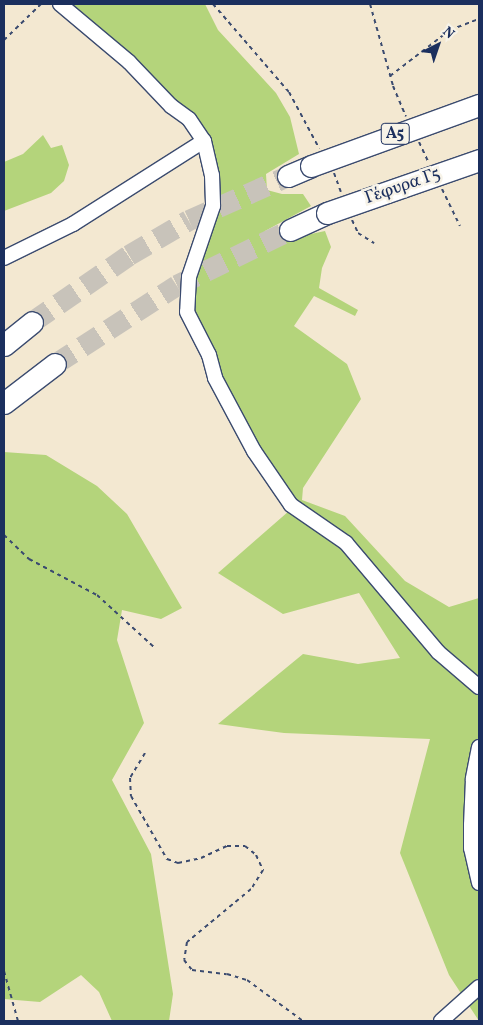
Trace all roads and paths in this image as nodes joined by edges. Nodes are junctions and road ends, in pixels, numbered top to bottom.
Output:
1 (42, 4) edge
2 (60, 4) edge
3 (213, 4) edge
4 (479, 19) edge
5 (4, 40) edge
6 (390, 76) dead end
7 (479, 105) edge
8 (204, 142) junction
9 (479, 160) edge
10 (321, 161) junction
11 (288, 176) tunnel mouth
12 (344, 200) dead end
13 (351, 218) dead end
14 (290, 230) tunnel mouth
15 (374, 243) dead end
16 (4, 258) edge
17 (32, 322) tunnel mouth
18 (4, 345) edge
19 (55, 364) tunnel mouth
20 (4, 403) edge
21 (4, 535) edge
22 (154, 647) dead end
23 (479, 687) edge
24 (479, 747) edge
25 (145, 753) dead end
26 (479, 883) edge
27 (4, 971) edge
28 (479, 987) edge
29 (18, 1021) edge
30 (303, 1021) edge
31 (441, 1021) edge

1 - 5 path
2 - 8 street
3 - 10 path
4 - 6 path
7 - 10 highway, Α5, bridge
8 - 16 street
8 - 23 street
9 - 14 highway, Γέφυρα Γ5, bridge
10 - 11 highway, Α5
10 - 12 path
13 - 15 path
17 - 18 highway
19 - 20 highway
21 - 22 path
24 - 26 street
25 - 30 path
27 - 29 path
28 - 31 street

